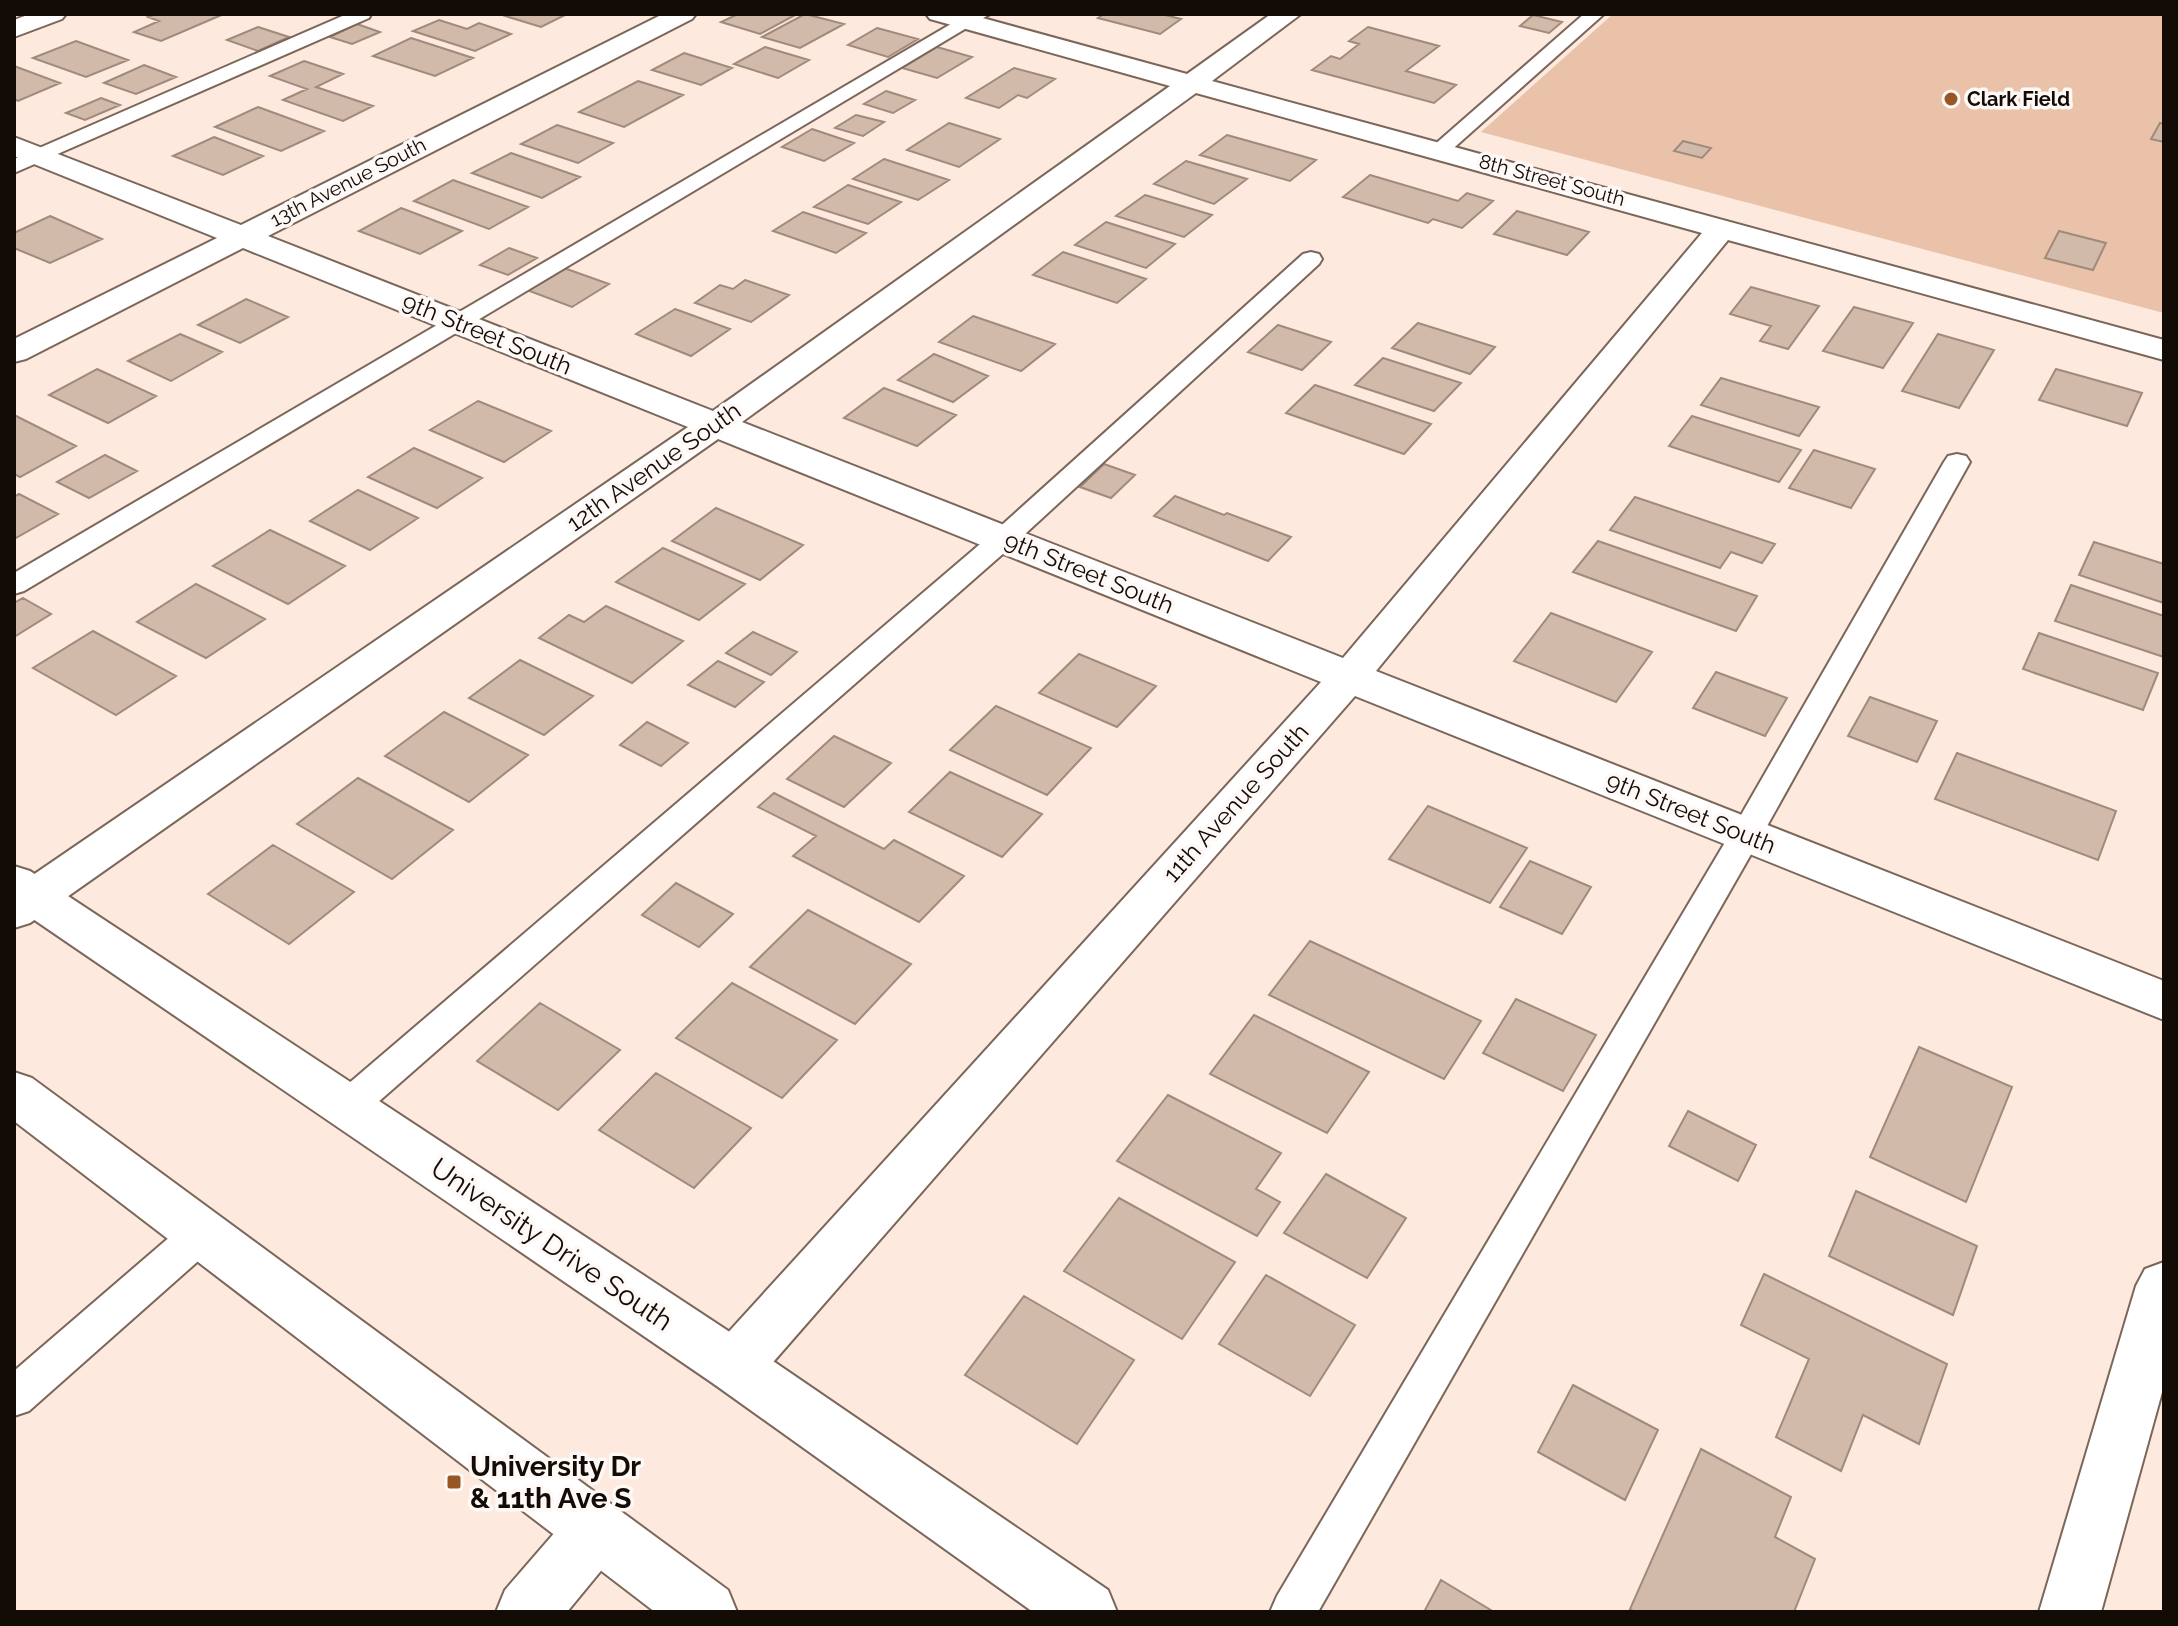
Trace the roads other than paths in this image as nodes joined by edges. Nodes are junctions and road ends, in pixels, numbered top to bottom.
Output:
1 (53, 14) edge
2 (362, 14) edge
3 (683, 14) edge
4 (939, 14) edge
5 (1288, 14) edge
6 (1595, 14) edge
7 (974, 18) edge
8 (14, 29) edge
9 (1191, 82) junction
10 (1440, 150) junction
11 (22, 156) edge
12 (1723, 227) junction
13 (241, 236) junction
14 (1311, 259) dead end
15 (458, 323) junction
16 (2164, 350) edge
17 (14, 352) edge
18 (715, 425) junction
19 (1957, 462) dead end
20 (1003, 539) junction
21 (14, 585) edge
22 (1349, 677) junction
23 (1746, 835) junction
24 (21, 897) edge
25 (2164, 1001) edge
26 (14, 1093) edge
27 (347, 1107) junction
28 (200, 1235) junction
29 (2164, 1286) edge
30 (734, 1366) junction
31 (14, 1397) edge
32 (597, 1529) junction
33 (527, 1612) edge
34 (706, 1612) edge
35 (1086, 1612) edge
36 (1293, 1612) edge
37 (2070, 1612) edge

1 - 8 street
2 - 11 lane
3 - 13 street, 13th Avenue South
4 - 7 street, 8th Street South
5 - 9 street, 12th Avenue South
6 - 10 lane
7 - 9 street, 8th Street South
7 - 15 lane
9 - 10 street, 8th Street South
9 - 18 street, 12th Avenue South
10 - 12 street, 8th Street South
11 - 13 street, 9th Street South
12 - 16 street, 8th Street South
12 - 22 street, 11th Avenue South
13 - 15 street, 9th Street South
13 - 17 street, 13th Avenue South
14 - 20 lane
15 - 18 street, 9th Street South
15 - 21 lane
18 - 20 street, 9th Street South
18 - 24 street, 12th Avenue South
19 - 23 lane
20 - 22 street, 9th Street South
20 - 27 lane
22 - 23 street, 9th Street South
22 - 30 street, 11th Avenue South
23 - 25 street, 9th Street South
23 - 36 lane
24 - 27 street, University Drive South
26 - 28 street
27 - 30 street, University Drive South
28 - 31 lane
28 - 32 street
29 - 37 street
30 - 35 street, University Drive South
32 - 33 street
32 - 34 street

